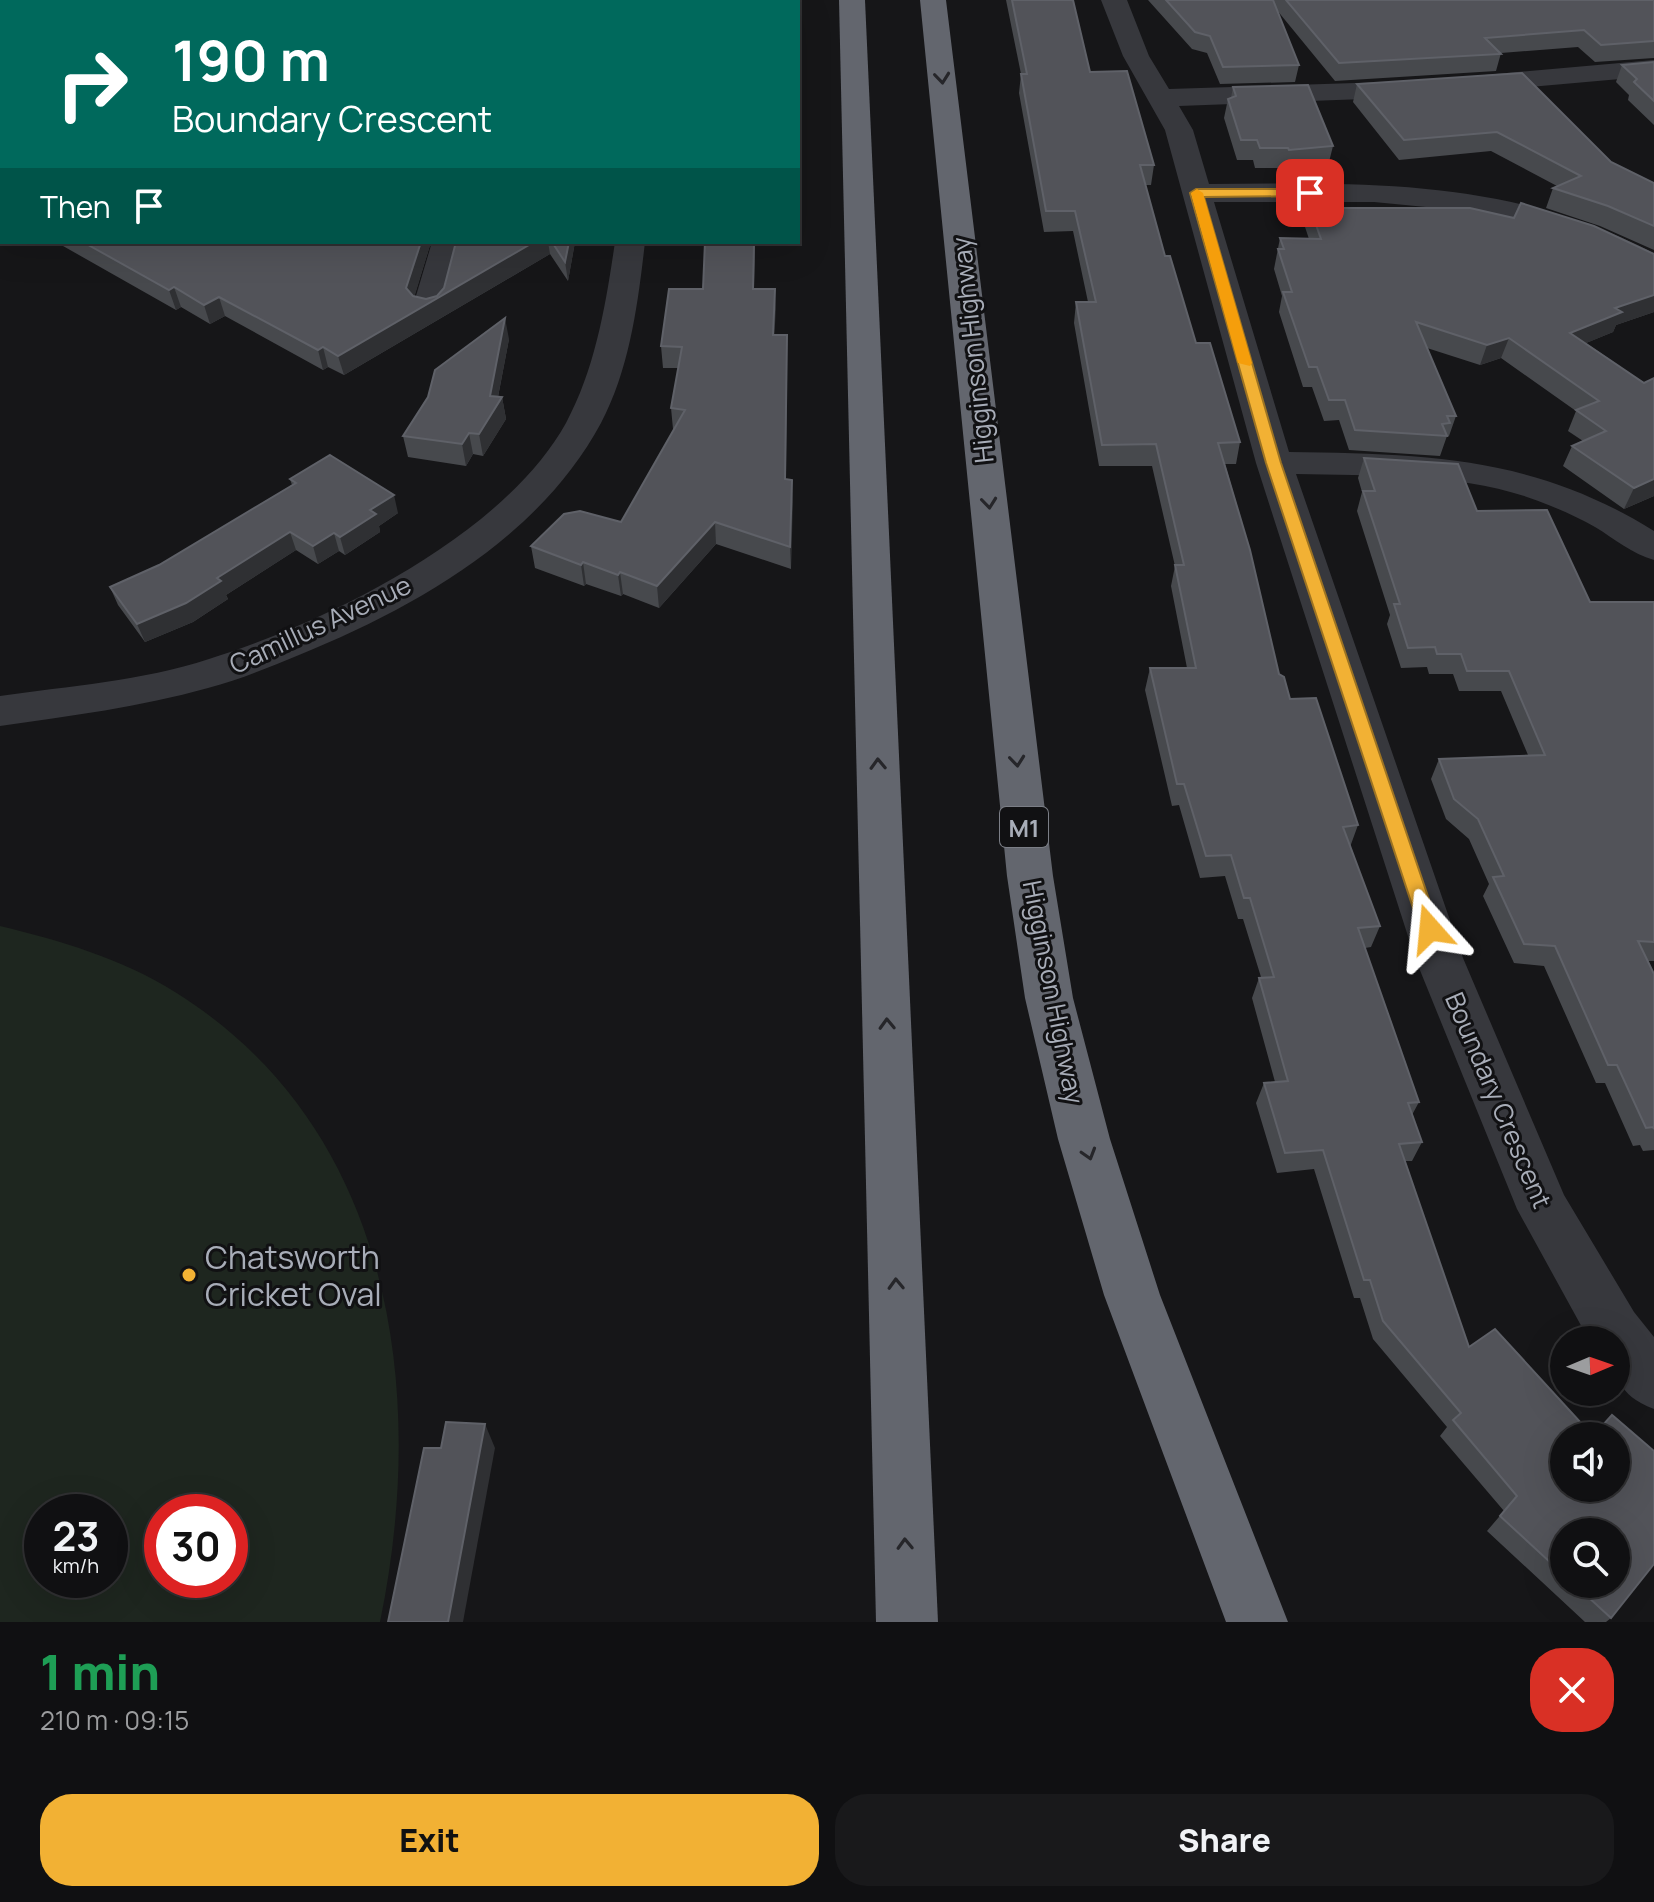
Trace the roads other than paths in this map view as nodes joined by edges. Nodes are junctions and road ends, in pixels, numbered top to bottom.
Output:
1 (852, 0) edge
2 (933, 0) edge
3 (1114, 0) edge
4 (1131, 43) junction
5 (1654, 68) edge
6 (1270, 92) junction
7 (1160, 98) junction
8 (1196, 193) junction
9 (446, 244) edge
10 (630, 244) edge
11 (1654, 265) edge
12 (429, 306) edge
13 (1274, 463) junction
14 (1654, 548) edge
15 (0, 711) edge
16 (1654, 1381) edge
17 (907, 1622) edge
18 (1257, 1622) edge

17 -> 1 highway
2 -> 18 highway, Higginson Highway / M1
3 - 4 street, Boundary Crescent
4 - 6 street
4 - 7 street, Boundary Crescent
5 - 6 street
6 - 7 street
7 - 8 street, Boundary Crescent
8 - 11 street
8 - 13 street, Boundary Crescent
9 - 12 street
10 - 15 street, Camillus Avenue
13 - 14 street
13 - 16 street, Boundary Crescent

